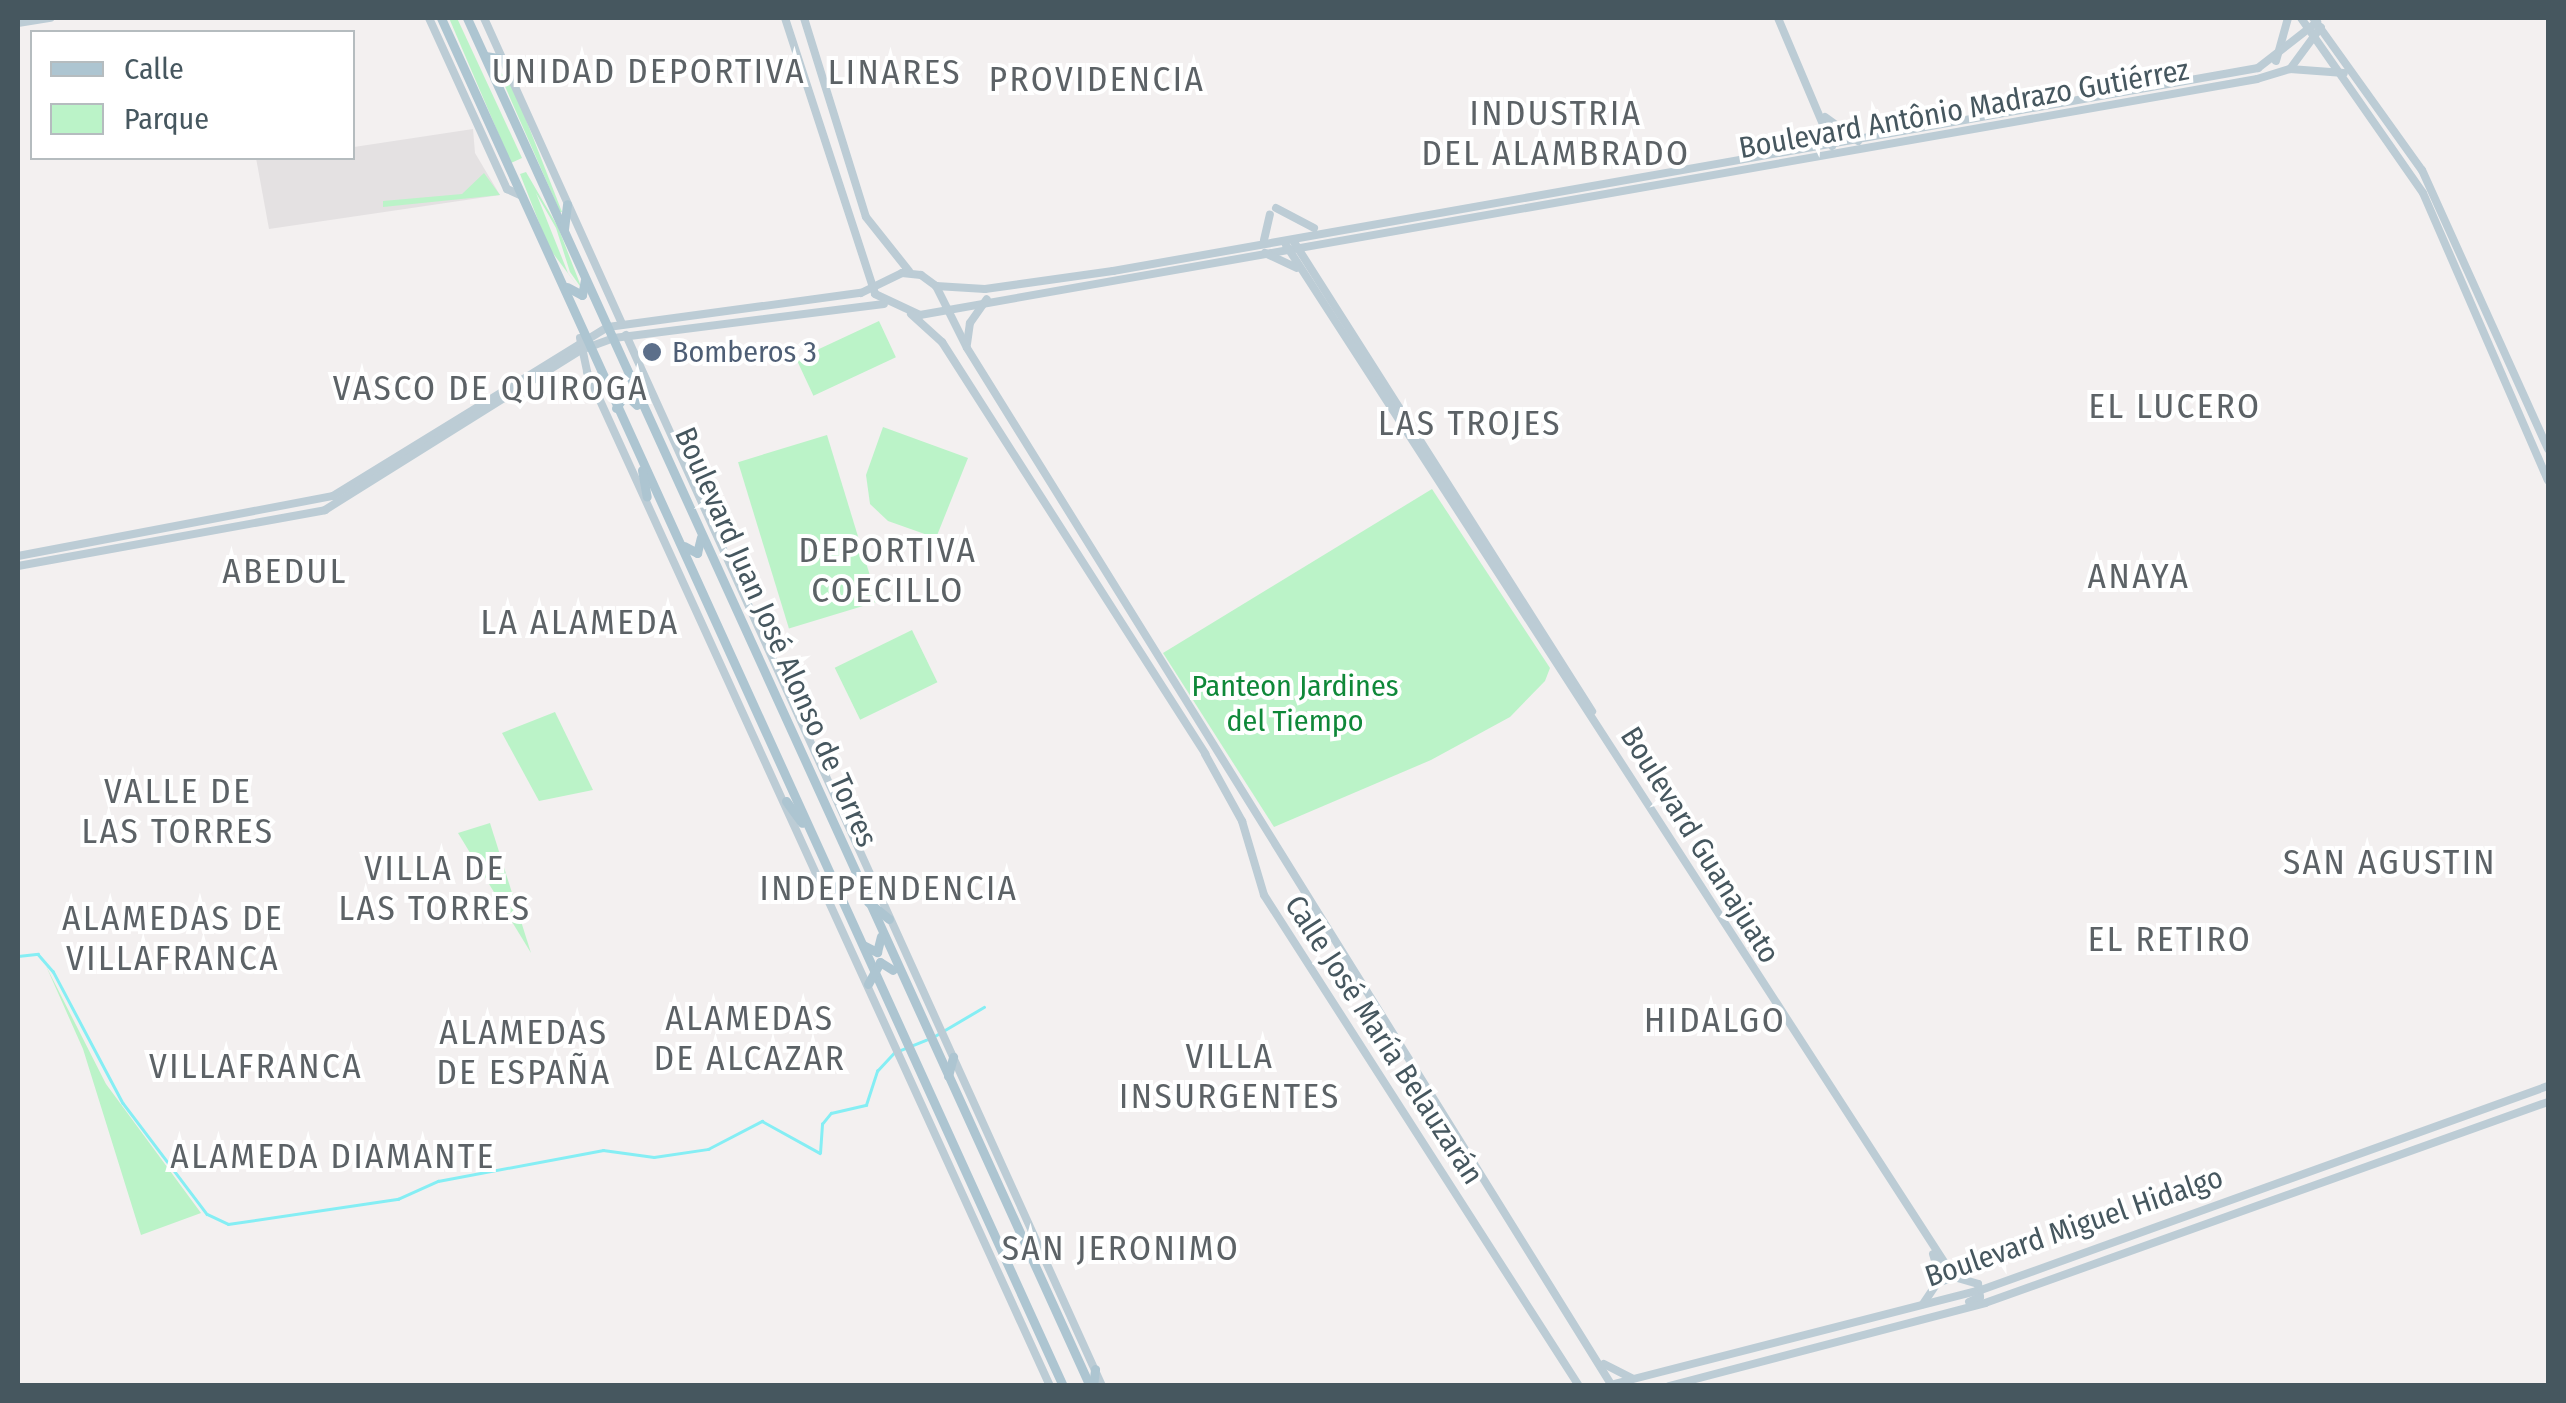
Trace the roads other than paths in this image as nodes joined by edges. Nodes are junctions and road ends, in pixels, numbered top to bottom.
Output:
1 (51, 18) edge
2 (428, 18) edge
3 (444, 18) edge
4 (465, 18) edge
5 (484, 18) edge
6 (786, 18) edge
7 (804, 18) edge
8 (1778, 18) edge
9 (2288, 18) edge
10 (2302, 18) edge
11 (18, 22) edge
12 (2315, 26) edge
13 (484, 54) junction
14 (503, 59) junction
15 (2276, 62) junction
16 (463, 67) junction
17 (2290, 69) junction
18 (2344, 72) junction
19 (462, 86) junction
20 (481, 106) junction
21 (1822, 114) junction
22 (1858, 141) junction
23 (1832, 146) junction
24 (844, 149) junction
25 (828, 151) junction
26 (515, 180) junction
27 (522, 196) junction
28 (567, 204) junction
29 (558, 220) junction
30 (563, 232) junction
31 (1317, 234) junction
32 (1264, 240) junction
33 (1288, 240) junction
34 (546, 250) junction
35 (1260, 252) junction
36 (1303, 266) junction
37 (909, 271) junction
38 (585, 280) junction
39 (936, 286) junction
40 (872, 288) junction
41 (990, 298) junction
42 (888, 304) junction
43 (943, 306) junction
44 (907, 312) junction
45 (622, 323) junction
46 (608, 327) junction
47 (626, 335) junction
48 (583, 337) junction
49 (614, 338) junction
50 (586, 348) junction
51 (968, 348) junction
52 (616, 408) junction
53 (1006, 410) junction
54 (992, 418) junction
55 (2548, 449) edge
56 (638, 452) junction
57 (671, 452) junction
58 (2548, 480) edge
59 (647, 498) junction
60 (671, 522) junction
61 (700, 534) junction
62 (18, 556) edge
63 (18, 566) edge
64 (792, 702) junction
65 (781, 708) junction
66 (806, 748) junction
67 (786, 801) junction
68 (822, 856) junction
69 (867, 901) junction
70 (848, 918) junction
71 (889, 919) junction
72 (842, 930) junction
73 (856, 934) junction
74 (881, 934) junction
75 (873, 973) junction
76 (868, 984) junction
77 (908, 992) junction
78 (876, 1001) junction
79 (894, 1018) junction
80 (904, 1050) junction
81 (953, 1057) junction
82 (948, 1076) junction
83 (2548, 1086) edge
84 (2548, 1102) edge
85 (1930, 1246) junction
86 (1954, 1277) junction
87 (1941, 1282) junction
88 (1980, 1290) junction
89 (1923, 1304) junction
90 (1931, 1317) junction
91 (1603, 1364) junction
92 (1095, 1369) junction
93 (1636, 1378) junction
94 (1571, 1381) edge
95 (1062, 1385) edge
96 (1610, 1385) edge
97 (1050, 1386) edge
98 (1091, 1386) edge
99 (1102, 1386) edge
100 (1578, 1386) edge
101 (1670, 1386) edge

1 - 11 street
2 - 19 street
3 - 16 main road, Boulevard Juan José Alonso de Torres
4 - 13 main road, Boulevard Juan José Alonso de Torres
5 - 14 street
6 - 25 street
7 - 24 street
8 - 21 street
9 - 15 street
10 - 12 street
12 - 15 street
12 - 17 street
12 - 18 street
12 - 55 street
13 - 14 main road
13 - 29 main road, Boulevard Juan José Alonso de Torres
14 - 28 street
15 - 22 street, Boulevard Antônio Madrazo Gutiérrez
16 - 19 main road
16 - 20 main road, Boulevard Juan José Alonso de Torres
17 - 18 street, Boulevard Antônio Madrazo Gutiérrez
17 - 31 street, Boulevard Antônio Madrazo Gutiérrez
18 - 58 street
19 - 20 main road
19 - 27 street
20 - 26 main road, Boulevard Juan José Alonso de Torres
21 - 22 street
21 - 23 street
22 - 23 street, Boulevard Antônio Madrazo Gutiérrez
23 - 31 street, Boulevard Antônio Madrazo Gutiérrez
24 - 25 street
24 - 37 street
25 - 40 street
26 - 27 main road, Boulevard Juan José Alonso de Torres
26 - 29 main road
27 - 34 main road, Boulevard Juan José Alonso de Torres
28 - 30 main road
28 - 45 street
29 - 30 main road, Boulevard Juan José Alonso de Torres
30 - 38 main road, Boulevard Juan José Alonso de Torres
31 - 32 street
31 - 33 street, Boulevard Antônio Madrazo Gutiérrez
31 - 36 street
32 - 33 street, Boulevard Antônio Madrazo Gutiérrez
32 - 39 street, Boulevard Antônio Madrazo Gutiérrez
33 - 35 street, Boulevard Antônio Madrazo Gutiérrez
33 - 36 street, Boulevard Guanajuato
34 - 38 main road
34 - 48 main road, Boulevard Juan José Alonso de Torres
35 - 36 street
35 - 41 street, Boulevard Antônio Madrazo Gutiérrez
36 - 85 street, Boulevard Guanajuato
37 - 39 street
37 - 40 street
38 - 46 main road, Boulevard Juan José Alonso de Torres
39 - 43 street
40 - 42 street
40 - 45 street
41 - 43 street, Boulevard Antônio Madrazo Gutiérrez
41 - 51 street
42 - 44 street
42 - 47 street
43 - 44 street, Boulevard Antônio Madrazo Gutiérrez
43 - 51 street
44 - 54 street, Calle José María Belauzarán
45 - 46 street
46 - 48 street
46 - 49 main road, Boulevard Juan José Alonso de Torres
47 - 49 street
47 - 57 street, Boulevard Juan José Alonso de Torres
48 - 50 main road, Boulevard Juan José Alonso de Torres
48 - 62 street
49 - 50 street
49 - 57 main road, Boulevard Juan José Alonso de Torres
50 - 52 main road, Boulevard Juan José Alonso de Torres
50 - 59 street
50 - 63 street
51 - 53 street
52 - 56 main road, Boulevard Juan José Alonso de Torres
52 - 57 main road
53 - 54 street
53 - 91 street
54 - 94 street, Calle José María Belauzarán
56 - 59 main road
56 - 60 main road, Boulevard Juan José Alonso de Torres
57 - 61 main road, Boulevard Juan José Alonso de Torres
57 - 64 street, Boulevard Juan José Alonso de Torres
59 - 67 street
60 - 61 main road
60 - 68 main road, Boulevard Juan José Alonso de Torres
61 - 65 main road, Boulevard Juan José Alonso de Torres
64 - 65 street
64 - 66 street, Boulevard Juan José Alonso de Torres
65 - 66 main road, Boulevard Juan José Alonso de Torres
66 - 69 main road, Boulevard Juan José Alonso de Torres
66 - 71 street, Boulevard Juan José Alonso de Torres
67 - 68 main road
67 - 72 street
68 - 70 main road, Boulevard Juan José Alonso de Torres
69 - 71 main road
69 - 74 main road, Boulevard Juan José Alonso de Torres
70 - 72 main road
70 - 73 main road, Boulevard Juan José Alonso de Torres
71 - 81 street, Boulevard Juan José Alonso de Torres
72 - 76 street
73 - 74 main road
73 - 75 main road, Boulevard Juan José Alonso de Torres
74 - 77 main road, Boulevard Juan José Alonso de Torres
75 - 76 main road
75 - 77 main road
75 - 79 main road, Boulevard Juan José Alonso de Torres
76 - 78 street
77 - 82 main road, Boulevard Juan José Alonso de Torres
78 - 79 main road
78 - 80 street
79 - 80 main road, Boulevard Juan José Alonso de Torres
80 - 95 main road, Boulevard Juan José Alonso de Torres
80 - 97 street
81 - 82 main road
81 - 92 street, Boulevard Juan José Alonso de Torres
82 - 98 main road, Boulevard Juan José Alonso de Torres
83 - 88 street, Boulevard Miguel Hidalgo
84 - 90 street, Boulevard Miguel Hidalgo
85 - 86 street, Boulevard Guanajuato
85 - 87 street, Boulevard Guanajuato
86 - 87 street
86 - 88 street, Boulevard Guanajuato
87 - 89 street
88 - 89 street, Boulevard Miguel Hidalgo
88 - 90 street
89 - 90 street
89 - 93 street, Boulevard Miguel Hidalgo
90 - 101 street, Boulevard Miguel Hidalgo
91 - 93 street
91 - 96 street
92 - 98 main road
92 - 99 street, Boulevard Juan José Alonso de Torres
93 - 96 street, Boulevard Miguel Hidalgo
94 - 100 street, Calle José María Belauzarán

